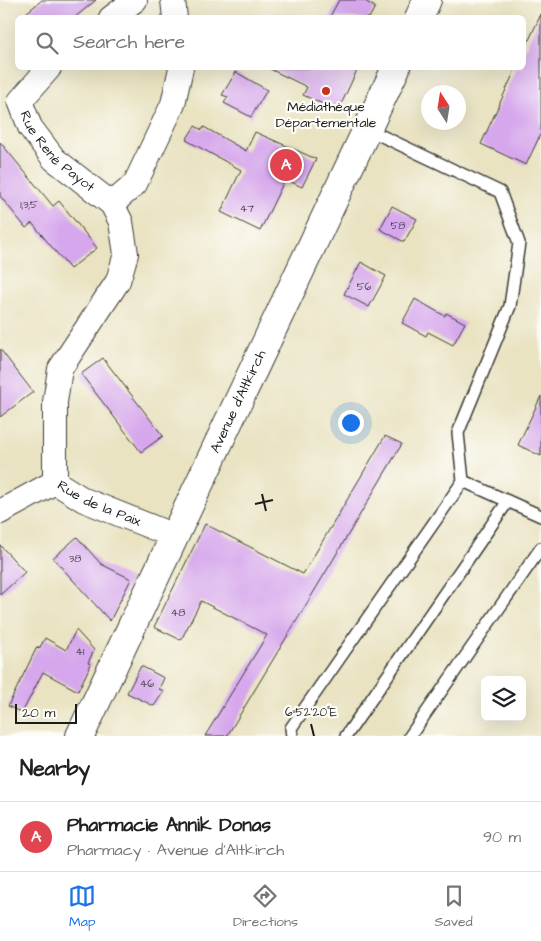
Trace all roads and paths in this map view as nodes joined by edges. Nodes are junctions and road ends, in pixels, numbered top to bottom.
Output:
1 (135, 0) edge
2 (173, 0) edge
3 (427, 0) edge
4 (115, 15) edge
5 (176, 15) edge
6 (420, 15) edge
7 (47, 70) edge
8 (181, 70) edge
9 (395, 70) edge
10 (367, 129) junction
11 (112, 204) junction
12 (463, 481) junction
13 (55, 482) junction
14 (508, 501) junction
15 (0, 512) edge
16 (541, 516) edge
17 (174, 536) junction
18 (541, 548) edge
19 (290, 733) edge
20 (80, 736) edge
21 (346, 736) edge
22 (410, 736) edge

1 - 4 street
2 - 5 street
3 - 6 street
7 - 11 street, Rue René Payot
8 - 11 street
9 - 10 street, Avenue d'Altkirch
10 - 12 lane
10 - 17 street, Avenue d'Altkirch
11 - 13 street, Rue René Payot
12 - 14 lane
12 - 19 lane
13 - 15 street, Rue de la Paix
13 - 17 street, Rue de la Paix
14 - 16 lane
14 - 21 lane
17 - 20 street, Avenue d'Altkirch
18 - 22 lane

